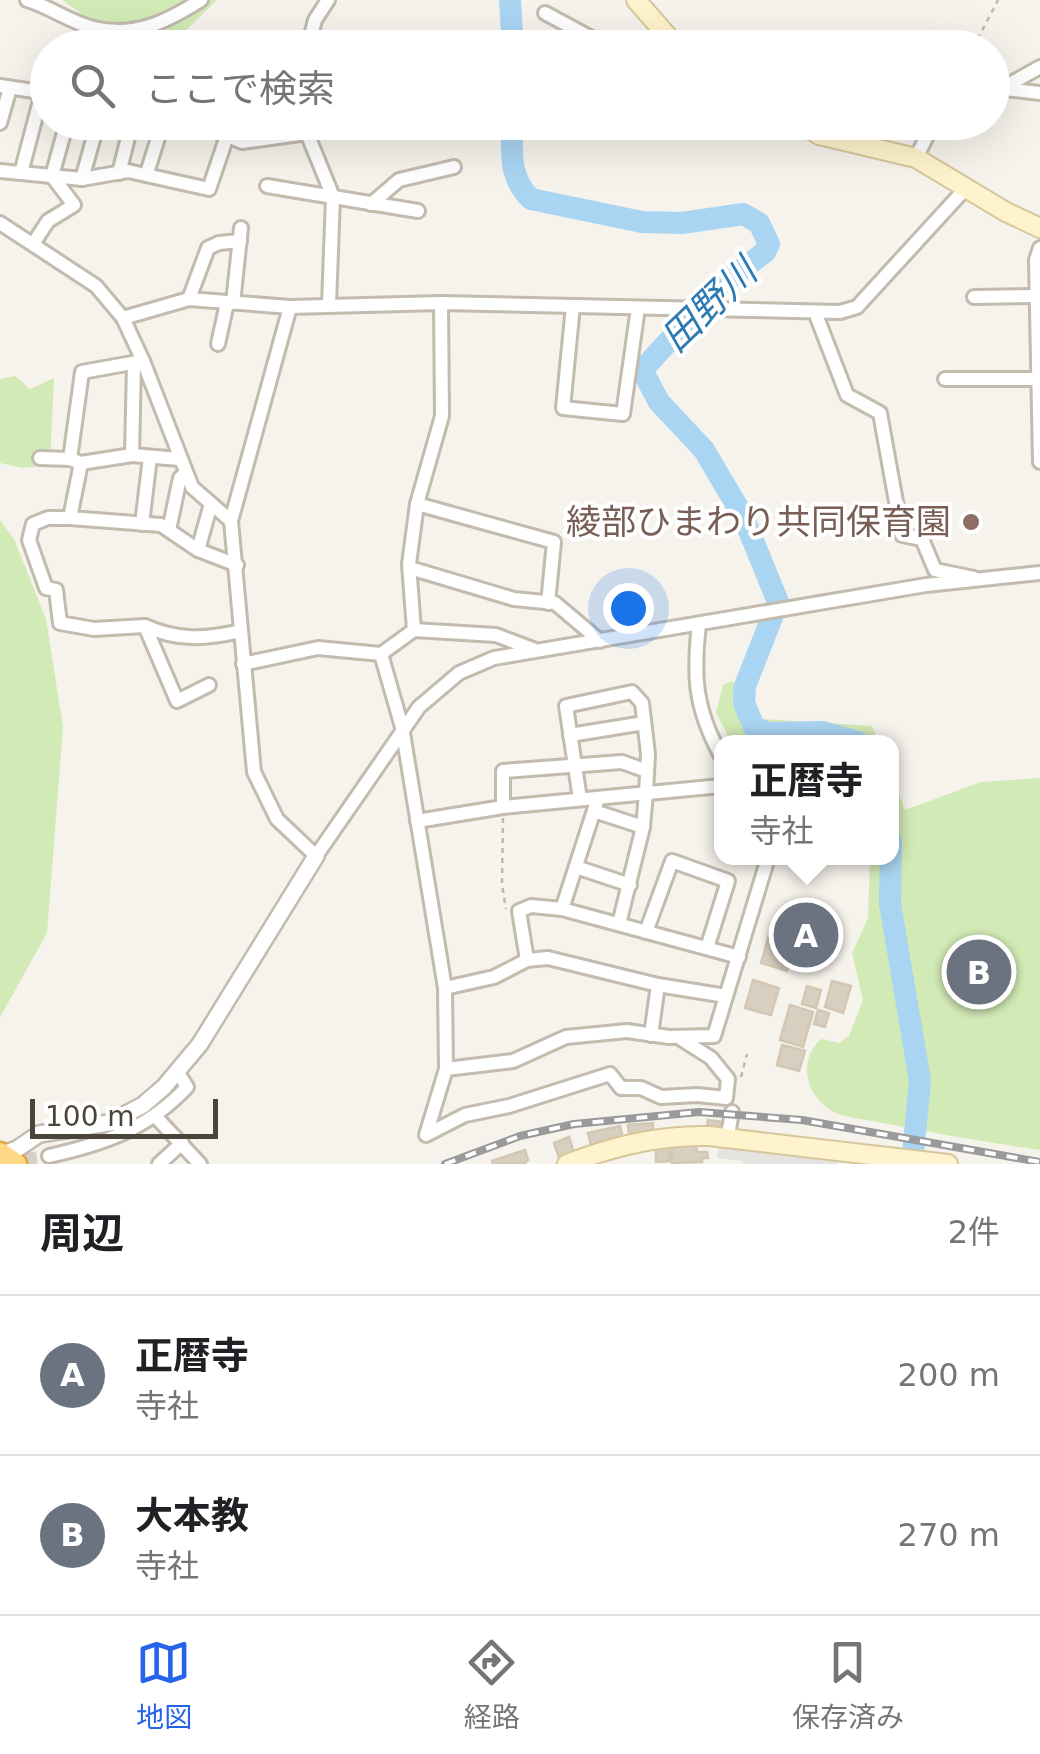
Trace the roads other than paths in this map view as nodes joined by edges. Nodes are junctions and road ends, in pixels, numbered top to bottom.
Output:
1 (27, 0) edge
2 (201, 0) edge
3 (328, 0) edge
4 (636, 0) edge
5 (545, 14) dead end
6 (313, 30) edge
7 (576, 30) edge
8 (662, 30) edge
9 (1040, 66) edge
10 (1010, 85) edge
11 (5, 87) edge
12 (30, 91) edge
13 (1010, 92) edge
14 (1040, 93) edge
15 (0, 123) edge
16 (31, 140) edge
17 (62, 140) edge
18 (93, 140) edge
19 (127, 140) edge
20 (157, 140) edge
21 (226, 140) edge
22 (311, 140) edge
23 (840, 140) edge
24 (925, 140) edge
25 (916, 158) junction
26 (454, 167) dead end
27 (0, 171) edge
28 (118, 172) junction
29 (21, 173) junction
30 (148, 173) junction
31 (52, 176) junction
32 (82, 179) junction
33 (267, 186) dead end
34 (966, 188) junction
35 (333, 197) junction
36 (372, 204) junction
37 (418, 212) dead end
38 (0, 223) edge
39 (1040, 228) edge
40 (33, 244) junction
41 (1040, 248) edge
42 (1037, 296) junction
43 (189, 298) junction
44 (974, 298) dead end
45 (441, 302) junction
46 (230, 303) junction
47 (329, 305) junction
48 (573, 306) junction
49 (290, 307) junction
50 (638, 308) junction
51 (815, 312) junction
52 (122, 318) junction
53 (218, 344) dead end
54 (139, 362) junction
55 (1038, 379) edge
56 (945, 380) dead end
57 (132, 455) junction
58 (150, 456) junction
59 (40, 458) dead end
60 (180, 459) junction
61 (76, 461) junction
62 (1040, 462) edge
63 (186, 473) junction
64 (211, 504) junction
65 (417, 504) junction
66 (70, 518) junction
67 (231, 521) junction
68 (142, 524) junction
69 (169, 530) junction
70 (198, 550) junction
71 (237, 565) junction
72 (410, 568) junction
73 (1040, 573) edge
74 (981, 580) junction
75 (548, 603) junction
76 (699, 624) junction
77 (144, 626) junction
78 (414, 630) junction
79 (241, 631) junction
80 (600, 640) junction
81 (534, 650) junction
82 (381, 654) junction
83 (243, 664) junction
84 (208, 686) dead end
85 (644, 723) junction
86 (402, 727) junction
87 (570, 735) junction
88 (714, 743) edge
89 (575, 766) junction
90 (647, 771) junction
91 (714, 787) edge
92 (646, 793) junction
93 (580, 799) junction
94 (596, 804) junction
95 (503, 807) junction
96 (417, 821) junction
97 (643, 826) junction
98 (316, 856) junction
99 (766, 865) edge
100 (576, 867) junction
101 (630, 885) junction
102 (562, 909) junction
103 (619, 924) junction
104 (646, 932) junction
105 (708, 948) junction
106 (739, 957) junction
107 (527, 960) junction
108 (658, 986) junction
109 (445, 988) junction
110 (726, 996) junction
111 (651, 1034) junction
112 (679, 1037) junction
113 (446, 1069) junction
114 (178, 1073) junction
115 (732, 1112) dead end
116 (156, 1117) junction
117 (727, 1140) junction
118 (182, 1143) junction
119 (49, 1156) dead end
120 (6, 1157) edge
121 (159, 1164) edge
122 (200, 1164) edge
123 (567, 1164) edge
124 (948, 1164) edge

1 - 2 street
3 - 6 street
4 - 8 main road
5 - 7 street
9 - 10 street
11 - 12 street
11 - 15 street
13 - 14 street
16 - 29 street
17 - 31 street
18 - 32 street
19 - 28 street
20 - 30 street
21 - 30 street
22 - 35 street
23 - 25 main road
24 - 25 street
25 - 34 main road
26 - 36 street
27 - 29 street
28 - 30 street
28 - 32 street
29 - 31 street
31 - 32 street
31 - 40 street
33 - 35 street
34 - 39 main road
34 - 51 street
35 - 36 street
35 - 47 street
36 - 37 street
38 - 40 street
40 - 52 street
41 - 42 street
42 - 44 street
42 - 55 street
43 - 46 street
43 - 46 street
43 - 52 street
45 - 47 street
45 - 48 street
45 - 65 street
46 - 49 street
46 - 53 street
47 - 49 street
48 - 50 street
48 - 50 street
49 - 67 street
50 - 51 street
51 - 74 street
52 - 54 street
54 - 57 street
54 - 60 street
54 - 61 street
55 - 56 street
55 - 62 street
57 - 58 street
57 - 61 street
58 - 60 street
58 - 68 street
59 - 61 street
60 - 63 street
61 - 66 street
63 - 64 street
63 - 69 street
64 - 67 street
64 - 70 street
65 - 72 street
65 - 75 street
66 - 68 street
66 - 77 street
67 - 71 street
68 - 69 street
69 - 70 street
70 - 71 street
71 - 79 street
72 - 75 street
72 - 78 street
73 - 74 street
74 - 76 street
75 - 80 street
76 - 80 street
76 - 88 street
77 - 79 street
77 - 84 street
78 - 81 street
78 - 82 street
79 - 83 street
80 - 81 street
81 - 86 street
82 - 83 street
82 - 86 street
83 - 98 street
85 - 87 street
85 - 87 street
85 - 90 street
86 - 96 street
86 - 98 street
87 - 89 street
89 - 90 street
89 - 93 street
89 - 95 street
90 - 92 street
91 - 92 street
92 - 94 street
92 - 97 street
93 - 94 street
93 - 95 street
94 - 97 street
94 - 100 street
95 - 96 street
96 - 109 street
97 - 101 street
98 - 114 street
99 - 106 street
100 - 101 street
100 - 102 street
101 - 103 street
102 - 103 street
102 - 107 street
103 - 104 street
104 - 105 street
104 - 105 street
105 - 106 street
106 - 110 street
107 - 108 street
107 - 109 street
108 - 110 street
108 - 111 street
109 - 113 street
110 - 112 street
111 - 112 street
111 - 113 street
112 - 113 street
114 - 116 street
114 - 120 street
115 - 117 street
116 - 118 street
116 - 119 street
117 - 123 main road
117 - 124 main road
118 - 121 street
118 - 122 street

